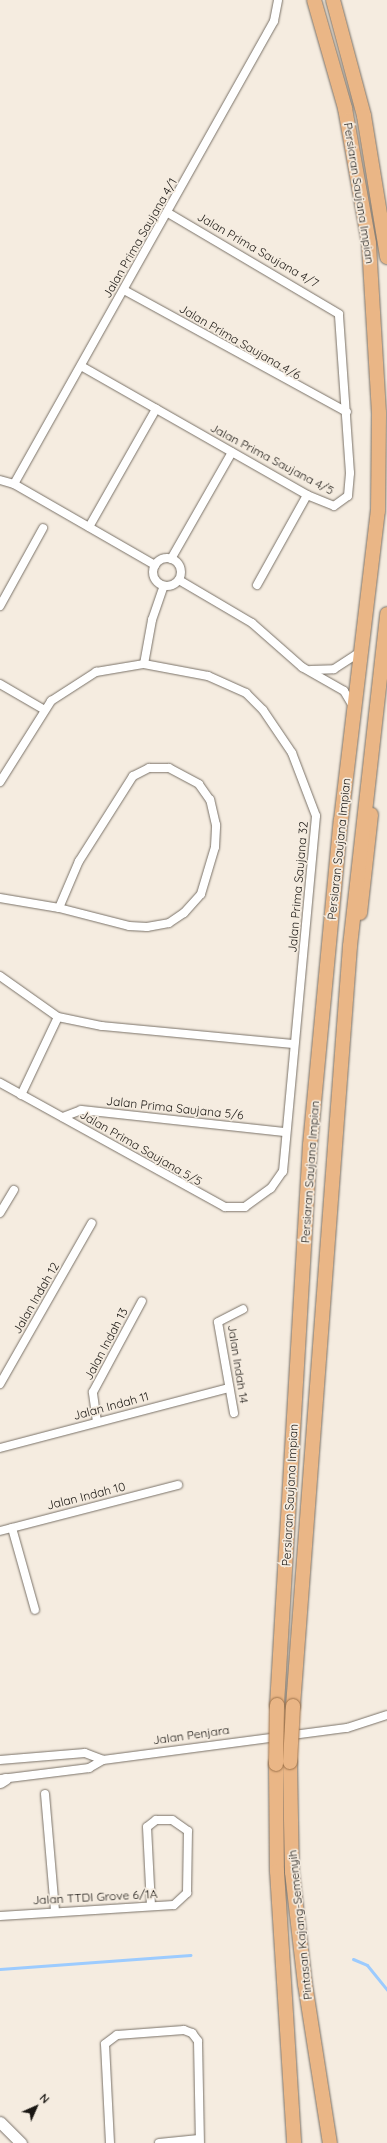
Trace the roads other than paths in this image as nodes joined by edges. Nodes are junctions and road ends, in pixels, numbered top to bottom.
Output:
1 (278, 0) edge
2 (314, 0) edge
3 (333, 0) edge
4 (168, 213) junction
5 (387, 257) edge
6 (124, 290) junction
7 (335, 309) joint
8 (81, 366) junction
9 (156, 409) junction
10 (347, 412) junction
11 (232, 452) junction
12 (0, 480) edge
13 (14, 484) junction
14 (307, 495) junction
15 (90, 527) junction
16 (42, 528) dead end
17 (172, 559) junction
18 (155, 565) junction
19 (179, 580) junction
20 (257, 585) dead end
21 (164, 586) junction
22 (0, 606) edge
23 (387, 614) edge
24 (360, 652) junction
25 (144, 664) junction
26 (310, 670) junction
27 (0, 684) edge
28 (43, 709) junction
29 (355, 710) junction
30 (0, 782) edge
31 (0, 898) edge
32 (59, 908) junction
33 (0, 976) edge
34 (58, 1017) junction
35 (294, 1044) junction
36 (0, 1083) edge
37 (21, 1095) junction
38 (63, 1117) junction
39 (285, 1132) junction
40 (271, 1188) joint
41 (14, 1190) dead end
42 (0, 1213) edge
43 (92, 1223) dead end
44 (142, 1301) dead end
45 (243, 1309) dead end
46 (0, 1384) edge
47 (229, 1388) junction
48 (234, 1413) dead end
49 (97, 1422) junction
50 (0, 1448) edge
51 (178, 1485) dead end
52 (12, 1528) junction
53 (0, 1531) edge
54 (35, 1610) dead end
55 (277, 1705) joint
56 (293, 1706) joint
57 (387, 1715) edge
58 (0, 1760) edge
59 (103, 1760) junction
60 (2, 1780) edge
61 (44, 1794) dead end
62 (151, 1906) junction
63 (54, 1911) junction
64 (0, 1916) edge
65 (288, 2053) junction
66 (292, 2118) junction
67 (0, 2122) edge
68 (199, 2141) edge
69 (21, 2143) edge
70 (110, 2143) edge
71 (159, 2143) edge
72 (288, 2143) edge
73 (294, 2143) edge
74 (302, 2143) edge
75 (330, 2143) edge

1 - 4 street, Jalan Prima Saujana 4/1
2 - 24 highway, Persiaran Saujana Impian
3 - 5 highway, Persiaran Saujana Impian
4 - 6 street, Jalan Prima Saujana 4/1
4 - 7 street, Jalan Prima Saujana 4/7
6 - 8 street, Jalan Prima Saujana 4/1
6 - 10 street, Jalan Prima Saujana 4/6
7 - 10 street, Jalan Prima Saujana 4/5
8 - 9 street, Jalan Prima Saujana 4/5
8 - 13 street, Jalan Prima Saujana 4/1
9 - 11 street, Jalan Prima Saujana 4/5
9 - 15 street
10 - 14 street, Jalan Prima Saujana 4/5
11 - 14 street, Jalan Prima Saujana 4/5
11 - 17 street
12 - 13 street
13 - 15 street
14 - 20 street
15 - 18 street
16 - 22 street
17 - 18 street
17 - 19 street
18 - 21 street
19 - 21 street
19 - 26 street
21 - 25 street
23 - 56 highway, Persiaran Saujana Impian
24 - 26 street
24 - 29 highway, Persiaran Saujana Impian
25 - 28 street, Jalan Prima Saujana 32
25 - 35 street, Jalan Prima Saujana 32
26 - 29 street
27 - 28 street
28 - 30 street, Jalan Prima Saujana 32
29 - 55 highway, Persiaran Saujana Impian
31 - 32 street
32 - 32 street
33 - 34 street
34 - 35 street
34 - 37 street
35 - 39 street, Jalan Prima Saujana 32
36 - 37 street, Jalan Prima Saujana 5/5
37 - 38 street, Jalan Prima Saujana 5/5
38 - 39 street, Jalan Prima Saujana 5/6
38 - 40 street, Jalan Prima Saujana 5/5
39 - 40 street, Jalan Prima Saujana 32
41 - 42 street
43 - 46 street, Jalan Indah 12
44 - 49 street, Jalan Indah 13
45 - 47 street, Jalan Indah 14
47 - 48 street, Jalan Indah 14
47 - 49 street, Jalan Indah 11
49 - 50 street, Jalan Indah 11
51 - 52 street, Jalan Indah 10
52 - 53 street, Jalan Indah 10
52 - 54 street
55 - 65 highway, Pintasan Kajang-Semenyih, bridge
56 - 75 highway, Pintasan Kajang-Semenyih, bridge
57 - 59 street, Jalan Penjara
58 - 59 street
59 - 60 street, Jalan Penjara
61 - 63 street
62 - 62 street, Jalan TTDI Grove 6/1A
62 - 63 street, Jalan TTDI Grove 6/1A
63 - 64 street, Jalan TTDI Grove 6/1A
65 - 66 highway, Pintasan Kajang-Semenyih
65 - 74 highway
66 - 72 street
66 - 73 highway, Pintasan Kajang-Semenyih
67 - 69 street
68 - 70 street
68 - 71 street

